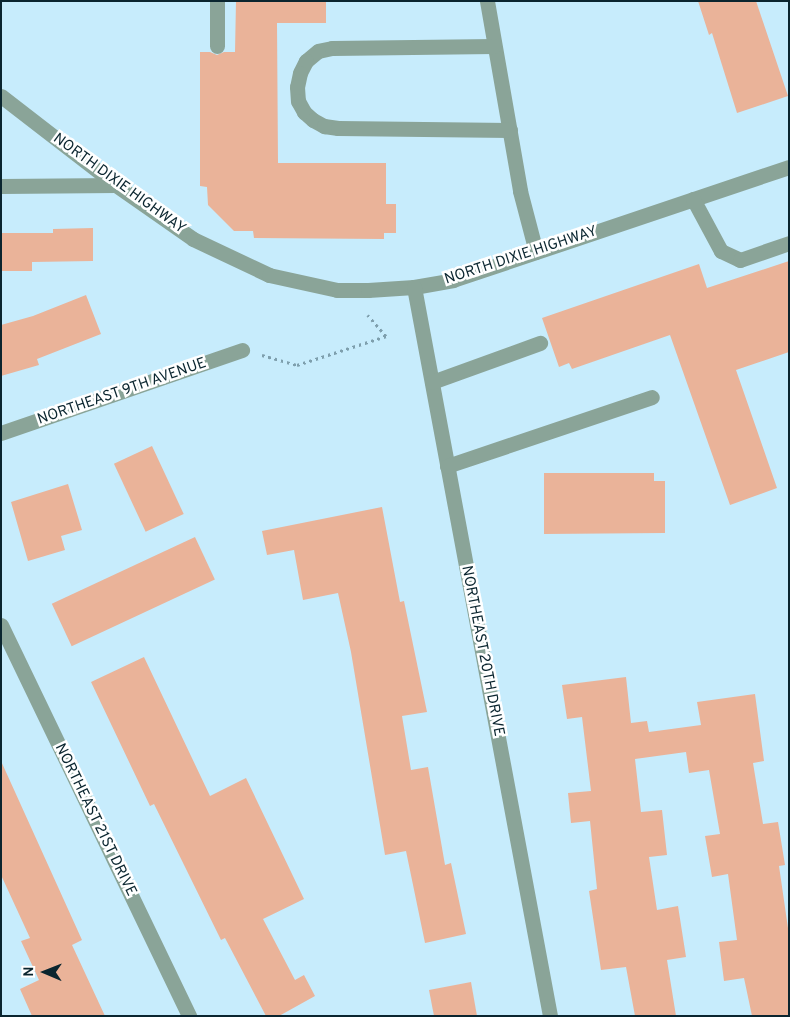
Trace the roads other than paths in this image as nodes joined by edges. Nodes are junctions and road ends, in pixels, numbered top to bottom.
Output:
1 (218, 1) edge
2 (487, 1) edge
3 (217, 46) dead end
4 (494, 46) junction
5 (1, 96) edge
6 (510, 130) junction
7 (789, 167) edge
8 (116, 185) junction
9 (1, 186) edge
10 (693, 199) junction
11 (789, 243) edge
12 (536, 252) junction
13 (414, 287) junction
14 (540, 343) dead end
15 (242, 350) road end
16 (432, 382) junction
17 (652, 397) dead end
18 (1, 433) edge
19 (447, 466) junction
20 (1, 625) edge
21 (189, 1016) edge
22 (550, 1016) edge

1 - 3 street
2 - 4 street
4 - 6 street
4 - 6 street
5 - 8 street, NORTH DIXIE HIGHWAY
6 - 12 street
7 - 10 street, NORTH DIXIE HIGHWAY
8 - 9 street
8 - 13 street, NORTH DIXIE HIGHWAY
10 - 11 street
10 - 12 street, NORTH DIXIE HIGHWAY
12 - 13 street, NORTH DIXIE HIGHWAY
13 - 16 street, NORTHEAST 20TH DRIVE
14 - 16 street
15 - 18 street, NORTHEAST 9TH AVENUE
16 - 19 street, NORTHEAST 20TH DRIVE
17 - 19 street
19 - 22 street, NORTHEAST 20TH DRIVE
20 - 21 street, NORTHEAST 21ST DRIVE

